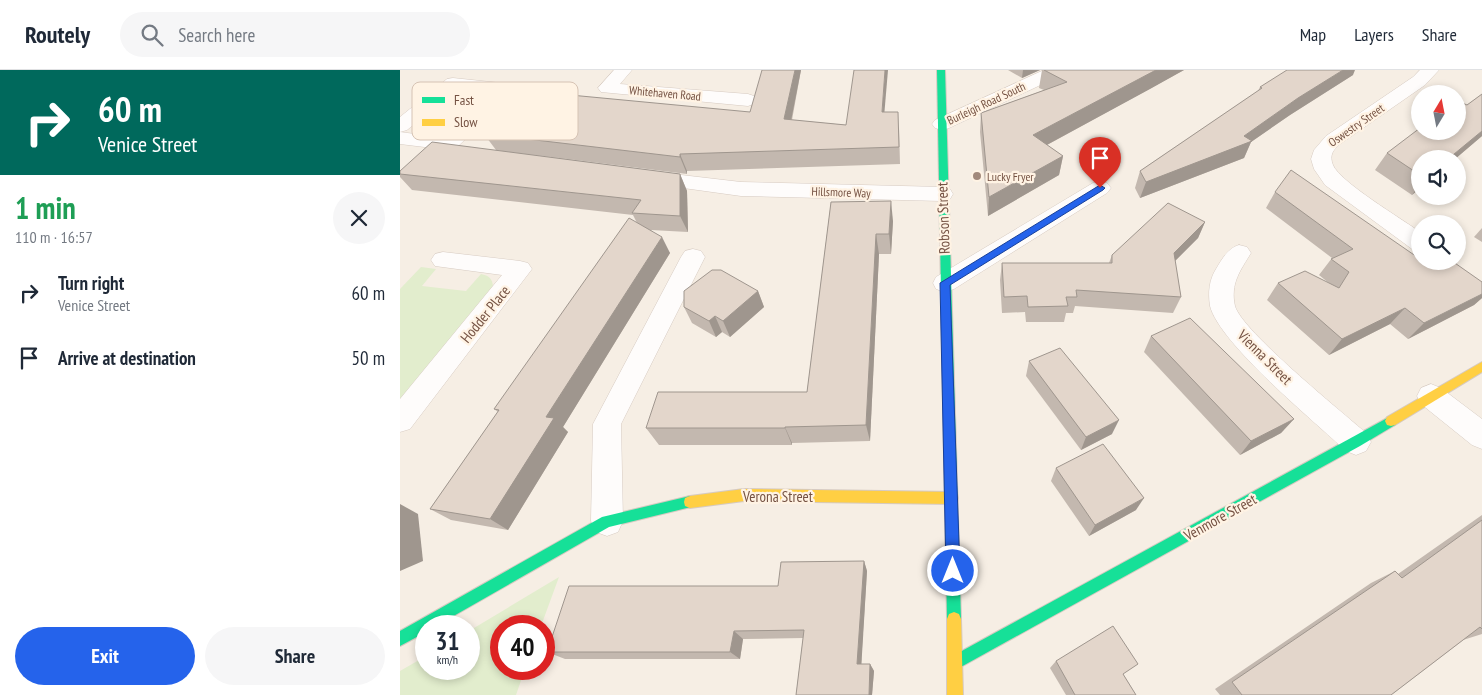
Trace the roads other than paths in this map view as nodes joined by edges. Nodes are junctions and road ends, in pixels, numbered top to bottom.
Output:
1 (623, 70) edge
2 (941, 70) edge
3 (1058, 70) edge
4 (1430, 70) edge
5 (748, 100) dead end
6 (942, 124) junction
7 (412, 128) edge
8 (403, 138) edge
9 (413, 140) edge
10 (464, 140) edge
11 (625, 174) edge
12 (1100, 188) dead end
13 (942, 194) junction
14 (1411, 237) edge
15 (1239, 253) dead end
16 (693, 257) dead end
17 (443, 260) dead end
18 (945, 283) junction
19 (1482, 366) edge
20 (1431, 396) junction
21 (400, 420) edge
22 (1482, 436) edge
23 (1356, 442) junction
24 (952, 498) junction
25 (607, 521) junction
26 (400, 639) edge
27 (954, 662) junction
28 (955, 695) edge

1 - 5 street, Whitehaven Road
2 - 6 street, Robson Street
3 - 6 street, Burleigh Road South
4 - 14 street, Oswestry Street
6 - 13 street, Robson Street
7 - 8 street
9 - 10 street
11 - 13 street, Hillsmore Way
12 - 18 street
13 - 18 street, Robson Street
15 - 23 street, Vienna Street
16 - 25 street
17 - 21 street, Hodder Place
18 - 24 street, Robson Street
19 - 20 street, Venmore Street
20 - 22 street
20 - 23 street, Venmore Street
23 - 27 street, Venmore Street
24 - 25 street, Verona Street
24 - 27 street, Robson Street
25 - 26 street, Verona Street
27 - 28 street, Robson Street

